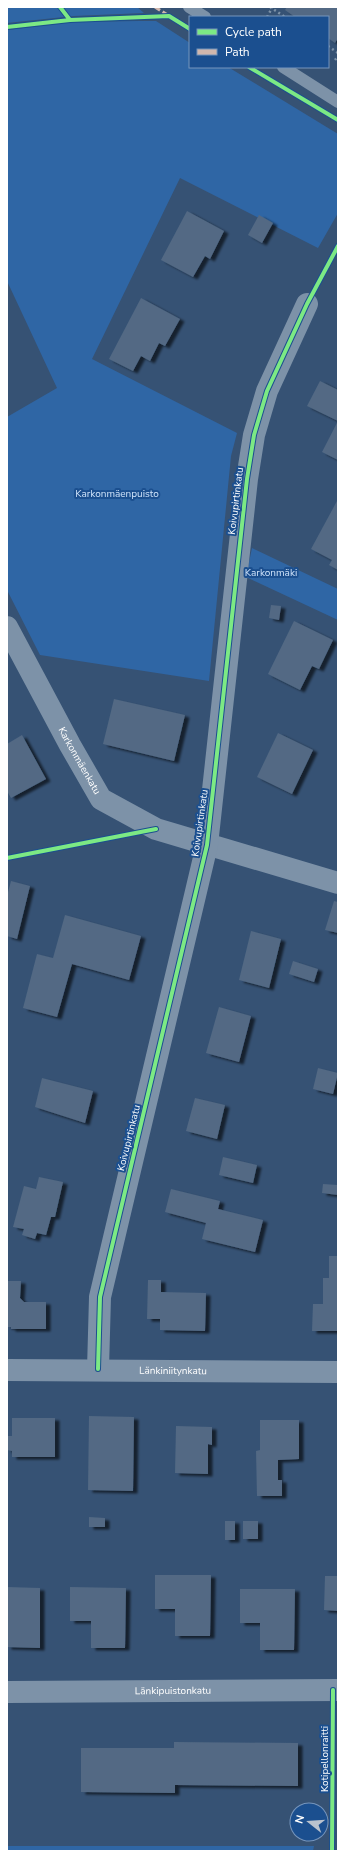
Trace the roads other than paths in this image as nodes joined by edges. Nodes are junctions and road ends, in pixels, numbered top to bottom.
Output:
1 (189, 7) edge
2 (203, 16) edge
3 (285, 68) edge
4 (338, 102) edge
5 (307, 304) dead end
6 (7, 627) edge
7 (207, 845) junction
8 (338, 883) edge
9 (98, 1369) junction
10 (7, 1370) edge
11 (338, 1372) edge
12 (338, 1690) edge
13 (7, 1692) edge

1 - 2 lane
3 - 4 lane
5 - 7 street, Koivupirtinkatu
6 - 7 street, Karkonmäenkatu
7 - 8 street, Karkonmäenkatu
7 - 9 street, Koivupirtinkatu
9 - 10 street, Länkiniitynkatu
9 - 11 street, Länkiniitynkatu
12 - 13 street, Länkipuistonkatu

